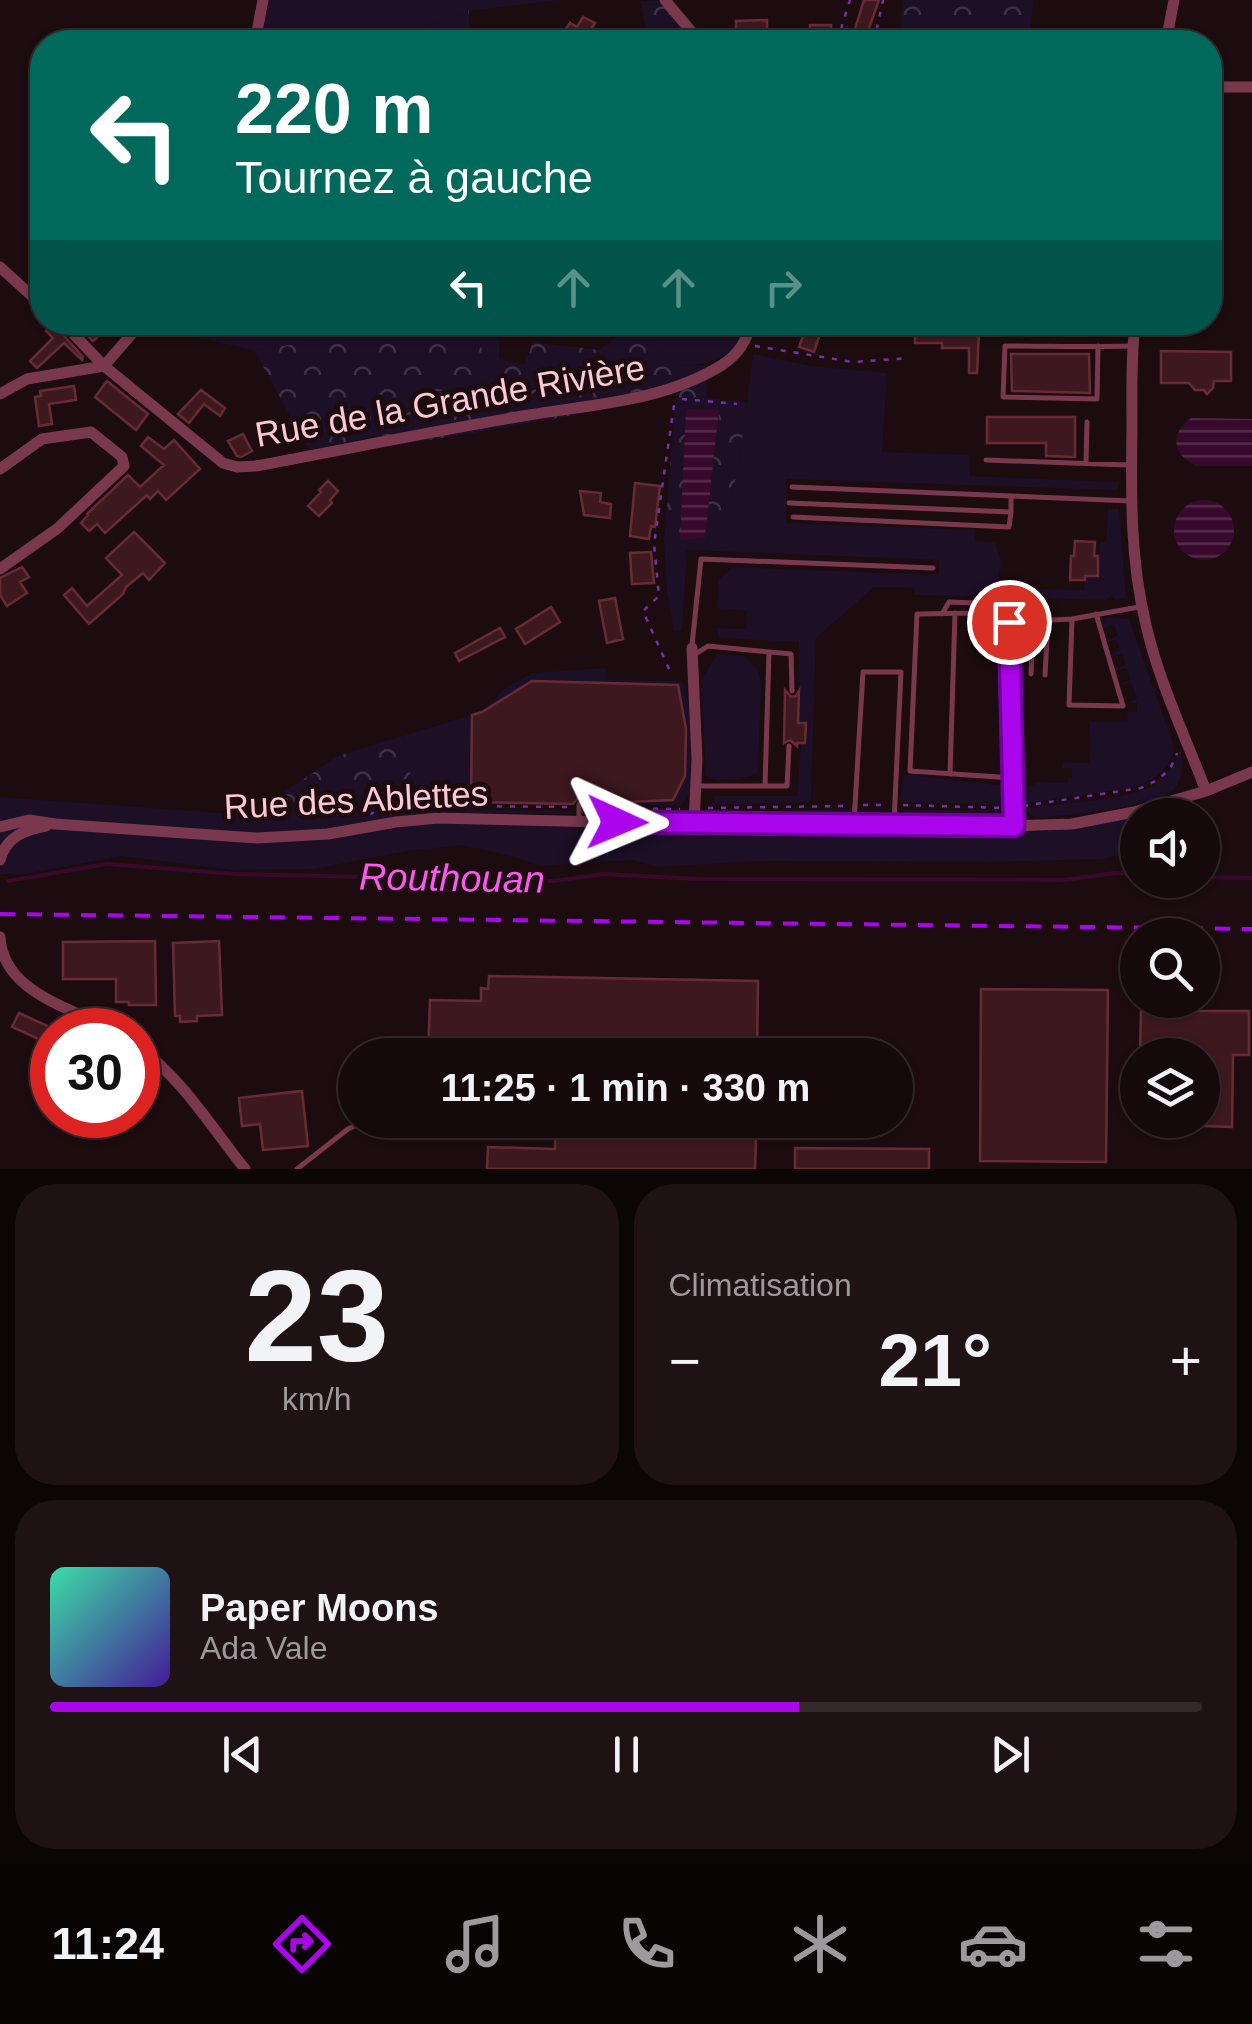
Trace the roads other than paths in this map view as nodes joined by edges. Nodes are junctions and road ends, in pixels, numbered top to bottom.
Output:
1 (263, 0) edge
2 (665, 0) edge
3 (1174, 0) edge
4 (257, 30) edge
5 (690, 30) edge
6 (1168, 30) edge
7 (1222, 87) edge
8 (1252, 87) edge
9 (0, 267) edge
10 (30, 294) edge
11 (74, 335) edge
12 (131, 335) edge
13 (747, 335) edge
14 (1134, 340) joint
15 (1098, 346) junction
16 (104, 366) junction
17 (0, 394) edge
18 (1087, 422) dead end
19 (986, 460) dead end
20 (1086, 463) junction
21 (1131, 465) junction
22 (0, 469) edge
23 (792, 487) dead end
24 (1011, 496) junction
25 (1131, 501) junction
26 (790, 503) dead end
27 (1011, 512) junction
28 (794, 517) dead end
29 (933, 568) dead end
30 (0, 569) edge
31 (976, 603) dead end
32 (996, 603) dead end
33 (1142, 606) junction
34 (942, 614) junction
35 (955, 614) junction
36 (1096, 614) junction
37 (1072, 619) junction
38 (1048, 620) junction
39 (1034, 621) junction
40 (1009, 622) junction
41 (692, 652) junction
42 (769, 652) junction
43 (1031, 674) dead end
44 (1045, 675) dead end
45 (792, 690) dead end
46 (789, 746) dead end
47 (1252, 772) edge
48 (950, 774) junction
49 (1013, 778) junction
50 (696, 786) junction
51 (765, 786) junction
52 (1206, 791) junction
53 (579, 806) road end
54 (579, 822) junction
55 (55, 824) junction
56 (694, 824) junction
57 (854, 825) junction
58 (894, 825) junction
59 (0, 826) edge
60 (1014, 826) junction
61 (0, 860) edge
62 (0, 937) edge
63 (65, 1008) edge
64 (160, 1066) edge
65 (338, 1137) edge
66 (245, 1169) edge
67 (297, 1169) edge

1 - 4 street
2 - 5 street
3 - 6 street
7 - 8 street
9 - 10 street
11 - 16 street, Rue de la Grande Rivière
12 - 16 street
13 - 16 street, Rue de la Grande Rivière
14 - 15 lane
14 - 21 street
15 - 15 lane
16 - 17 street
18 - 20 lane
19 - 20 lane
20 - 21 lane
21 - 25 street
22 - 30 street
23 - 24 lane
24 - 25 lane
24 - 27 lane
25 - 33 street
26 - 27 lane
27 - 28 lane
29 - 41 lane
31 - 34 lane
32 - 39 lane
33 - 36 lane
33 - 52 street
34 - 35 lane
34 - 48 lane
35 - 40 lane
35 - 48 lane
36 - 37 lane
36 - 37 lane
37 - 38 lane
38 - 39 lane
38 - 44 lane
39 - 40 lane
39 - 43 lane
40 - 49 lane
41 - 42 lane
41 - 50 street
42 - 45 lane
42 - 51 lane
46 - 51 lane
47 - 52 street, Rue des Ablettes
48 - 49 lane
49 - 60 lane
50 - 51 lane
50 - 56 street
52 - 60 street, Rue des Ablettes
53 - 54 lane
54 - 55 street, Rue des Ablettes
54 - 56 street, Rue des Ablettes
55 - 59 street, Rue des Ablettes
55 - 61 street, Rue des Ablettes
56 - 57 street, Rue des Ablettes
57 - 58 street, Rue des Ablettes
57 - 58 lane
58 - 60 street, Rue des Ablettes
62 - 63 street
64 - 66 street
65 - 67 lane

